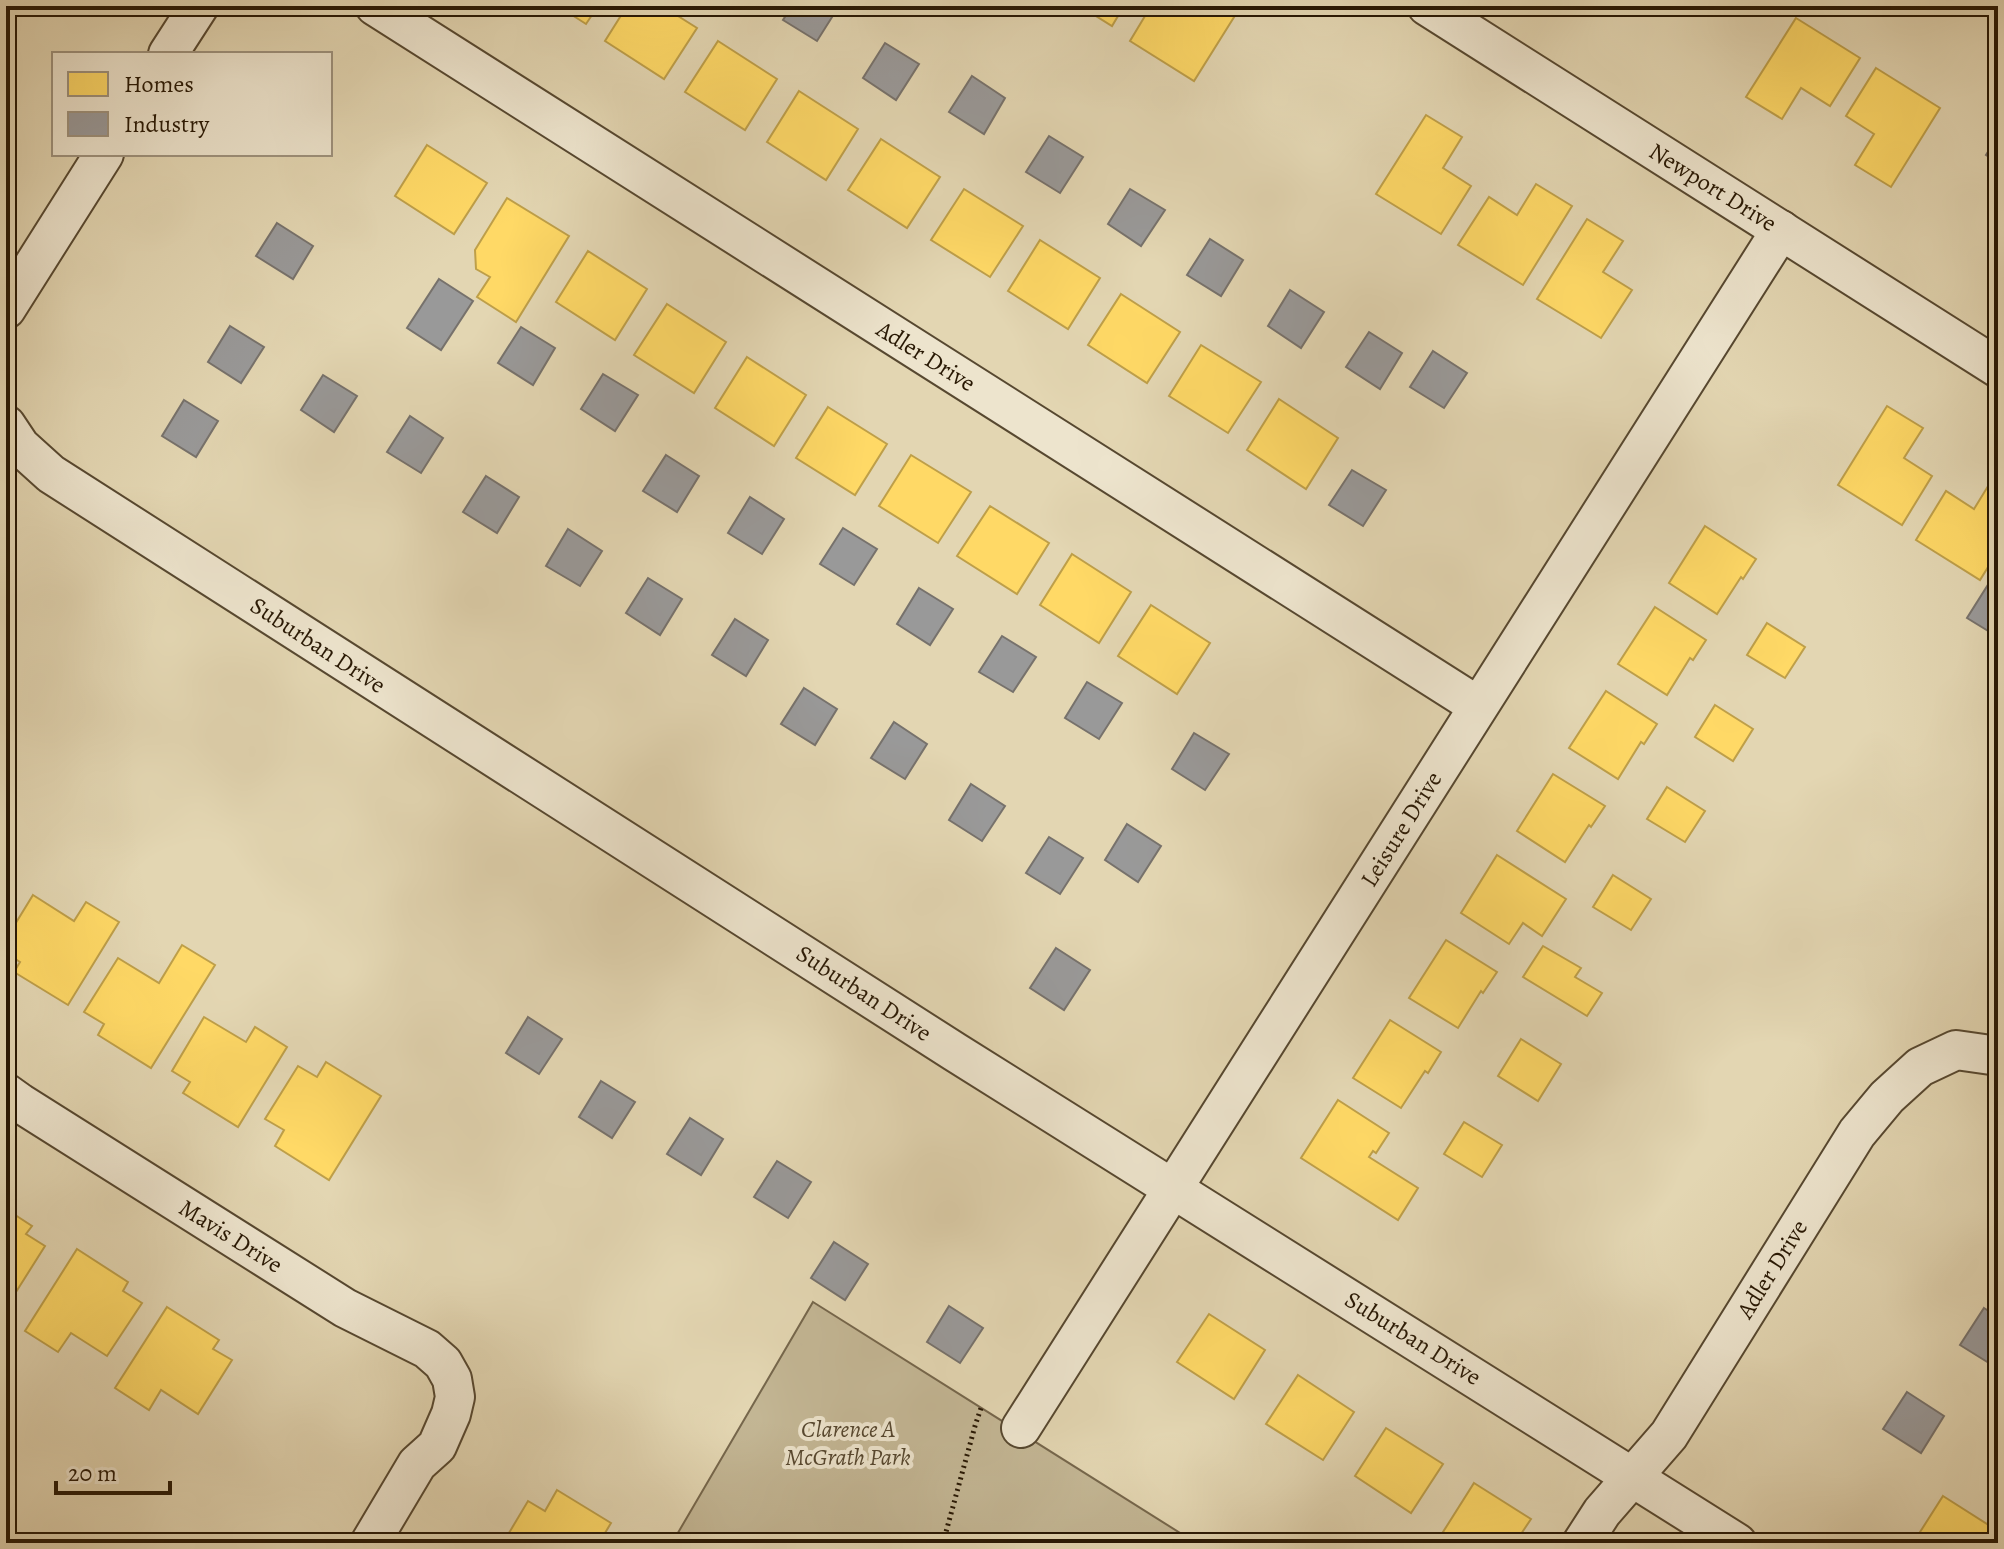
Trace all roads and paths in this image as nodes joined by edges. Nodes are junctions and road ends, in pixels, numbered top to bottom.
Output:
1 (199, 6) edge
2 (375, 6) edge
3 (1427, 6) edge
4 (169, 52) edge
5 (103, 156) edge
6 (1781, 230) junction
7 (6, 309) edge
8 (1998, 368) edge
9 (6, 425) edge
10 (1478, 706) junction
11 (1998, 1056) edge
12 (6, 1093) edge
13 (1173, 1187) junction
14 (981, 1408) dead end
15 (1021, 1428) dead end
16 (1632, 1476) junction
17 (370, 1543) edge
18 (943, 1543) edge
19 (1582, 1543) edge
20 (1737, 1543) edge

1 - 4 street
2 - 10 street, Adler Drive
3 - 6 street, Newport Drive
5 - 7 street
6 - 8 street, Newport Drive
6 - 10 street, Leisure Drive
9 - 13 street, Suburban Drive
10 - 13 street, Leisure Drive
11 - 16 street, Adler Drive
12 - 17 street, Mavis Drive
13 - 15 street, Leisure Drive
13 - 16 street, Suburban Drive
14 - 18 path
16 - 19 street, Adler Drive
16 - 20 street, Suburban Drive

